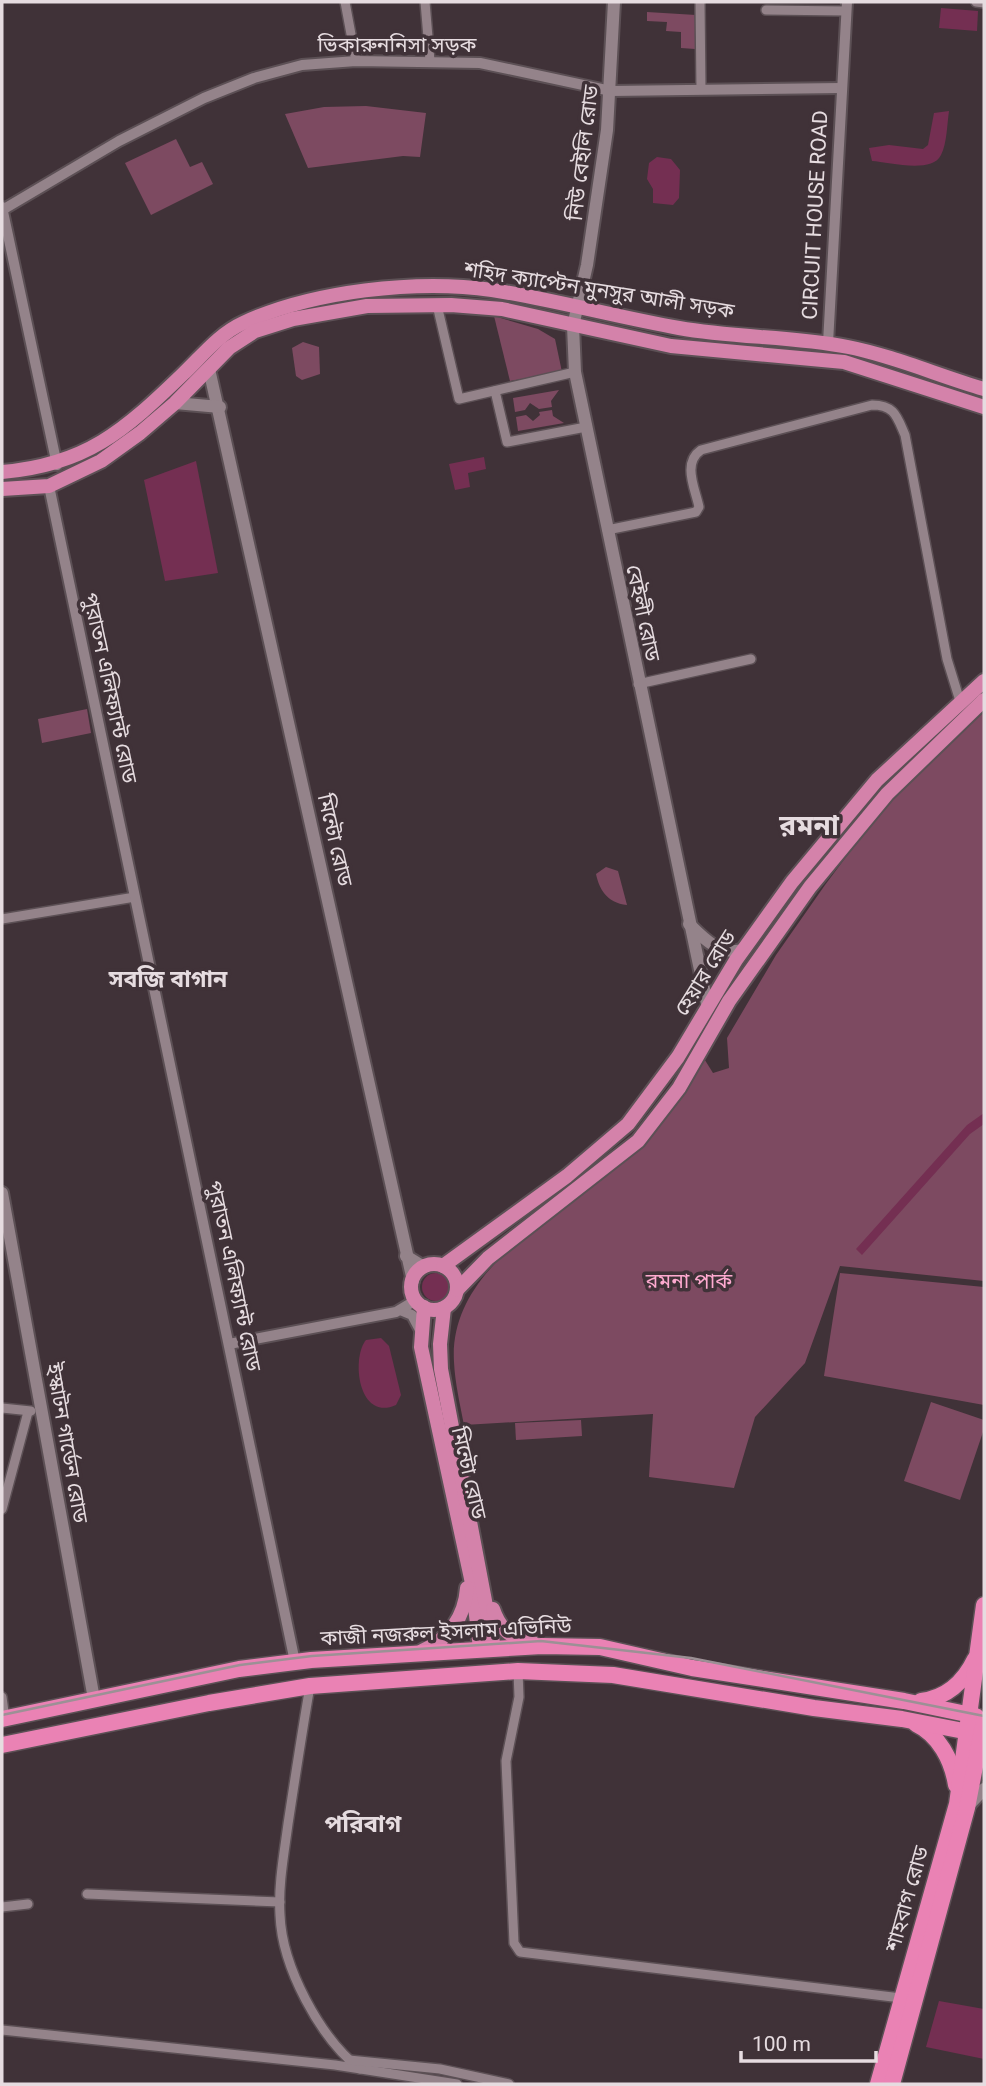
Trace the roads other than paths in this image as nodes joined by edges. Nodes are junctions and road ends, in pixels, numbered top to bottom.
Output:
1 (345, 2) edge
2 (425, 2) edge
3 (614, 2) edge
4 (701, 2) edge
5 (976, 2) edge
6 (984, 3) edge
7 (846, 6) edge
8 (766, 10) dead end
9 (356, 61) junction
10 (430, 61) junction
11 (841, 88) junction
12 (701, 89) junction
13 (611, 91) junction
14 (3, 208) edge
15 (330, 304) junction
16 (437, 305) junction
17 (577, 308) junction
18 (573, 326) junction
19 (828, 344) junction
20 (205, 363) junction
21 (575, 372) junction
22 (984, 389) edge
23 (495, 391) junction
24 (176, 403) junction
25 (220, 407) junction
26 (984, 407) edge
27 (586, 427) junction
28 (57, 465) junction
29 (2, 472) edge
30 (49, 486) junction
31 (2, 489) edge
32 (607, 530) junction
33 (751, 659) dead end
34 (984, 681) edge
35 (638, 684) junction
36 (984, 700) edge
37 (960, 701) junction
38 (914, 744) junction
39 (925, 757) junction
40 (135, 897) junction
41 (2, 919) edge
42 (689, 924) junction
43 (743, 950) junction
44 (708, 1008) junction
45 (2, 1193) edge
46 (406, 1255) junction
47 (443, 1266) junction
48 (425, 1267) junction
49 (413, 1281) junction
50 (457, 1290) junction
51 (420, 1303) junction
52 (444, 1308) junction
53 (400, 1310) junction
54 (420, 1329) junction
55 (229, 1344) junction
56 (41, 1407) junction
57 (2, 1408) edge
58 (28, 1412) junction
59 (2, 1509) edge
60 (475, 1566) junction
61 (984, 1605) edge
62 (982, 1636) junction
63 (542, 1646) junction
64 (487, 1648) junction
65 (422, 1651) junction
66 (295, 1662) junction
67 (518, 1671) junction
68 (488, 1672) junction
69 (310, 1686) junction
70 (2, 1697) edge
71 (94, 1699) junction
72 (904, 1701) junction
73 (3, 1719) edge
74 (902, 1719) junction
75 (978, 1725) edge
76 (2, 1745) edge
77 (984, 1774) edge
78 (984, 1789) edge
79 (962, 1806) junction
80 (87, 1894) dead end
81 (280, 1902) junction
82 (28, 1903) dead end
83 (2, 1907) edge
84 (901, 1998) junction
85 (2, 2030) edge
86 (348, 2060) junction
87 (335, 2065) junction
88 (362, 2070) junction
89 (423, 2076) edge
90 (457, 2084) edge
91 (509, 2084) edge
92 (878, 2084) edge
93 (892, 2084) edge

1 - 9 street
2 - 10 street
3 - 13 main road, নিউ বেইলি রোড
4 - 12 street
5 - 6 street
7 - 8 street
7 - 11 street, CIRCUIT HOUSE ROAD
9 - 10 street, ভিকারুননিসা সড়ক
9 - 14 street, ভিকারুননিসা সড়ক
10 - 13 street, ভিকারুননিসা সড়ক
11 - 12 street, CIRCUIT HOUSE ROAD
11 - 19 street, CIRCUIT HOUSE ROAD
12 - 13 street, CIRCUIT HOUSE ROAD
13 - 17 main road, নিউ বেইলি রোড
14 - 28 street
15 - 16 main road, শহিদ ক্যাপ্টেন মুনসুর আলী সড়ক
15 - 17 main road, শহিদ ক্যাপ্টেন মুনসুর আলী সড়ক
15 - 20 main road, শহিদ ক্যাপ্টেন মুনসুর আলী সড়ক
16 - 18 main road, শহিদ ক্যাপ্টেন মুনসুর আলী সড়ক
16 - 23 street
17 - 18 main road, বেইলী রোড
17 - 19 main road, শহিদ ক্যাপ্টেন মুনসুর আলী সড়ক
18 - 21 main road, বেইলী রোড
18 - 26 main road, শহিদ ক্যাপ্টেন মুনসুর আলী সড়ক
19 - 22 main road, শহিদ ক্যাপ্টেন মুনসুর আলী সড়ক
20 - 24 main road, শহিদ ক্যাপ্টেন মুনসুর আলী সড়ক
20 - 25 main road, মিন্টো রোড
20 - 28 main road, শহিদ ক্যাপ্টেন মুনসুর আলী সড়ক
21 - 23 street
21 - 27 main road, বেইলী রোড
23 - 27 street
24 - 25 main road
24 - 30 main road, শহিদ ক্যাপ্টেন মুনসুর আলী সড়ক
25 - 46 main road, মিন্টো রোড
27 - 32 main road, বেইলী রোড
28 - 29 main road, শহিদ ক্যাপ্টেন মুনসুর আলী সড়ক
30 - 31 main road, শহিদ ক্যাপ্টেন মুনসুর আলী সড়ক
30 - 40 street, পুরাতন এলিফ্যান্ট রোড
32 - 35 main road, বেইলী রোড
32 - 37 street
33 - 35 street
34 - 37 main road, হেয়ার রোড
35 - 42 main road, বেইলী রোড
36 - 39 main road
37 - 38 main road, হেয়ার রোড
38 - 39 main road
38 - 43 main road, হেয়ার রোড
39 - 50 main road
40 - 41 street
40 - 55 street, পুরাতন এলিফ্যান্ট রোড
42 - 43 main road
42 - 44 main road, বেইলী রোড
43 - 44 main road, হেয়ার রোড
44 - 47 main road, হেয়ার রোড
45 - 56 main road, ইস্কাটন গার্ডেন রোড
46 - 48 main road
46 - 49 main road, মিন্টো রোড
47 - 48 main road
47 - 50 main road
48 - 49 main road
49 - 51 main road
50 - 52 main road
51 - 52 main road
51 - 53 street
51 - 54 main road, মিন্টো রোড
52 - 60 main road, মিন্টো রোড
53 - 54 street
53 - 55 street
54 - 60 main road, মিন্টো রোড
55 - 66 street, পুরাতন এলিফ্যান্ট রোড
56 - 58 street
56 - 71 main road, ইস্কাটন গার্ডেন রোড
57 - 58 street
58 - 59 street
60 - 63 main road
60 - 64 main road, মিন্টো রোড
60 - 65 main road
61 - 62 highway
62 - 72 highway
62 - 75 highway, শাহবাগ রোড
63 - 64 highway, কাজী নজরুল ইসলাম এভিনিউ
63 - 72 highway, কাজী নজরুল ইসলাম এভিনিউ
64 - 65 highway, কাজী নজরুল ইসলাম এভিনিউ
64 - 68 highway
65 - 66 highway, কাজী নজরুল ইসলাম এভিনিউ
66 - 71 highway, কাজী নজরুল ইসলাম এভিনিউ
67 - 68 highway, কাজী নজরুল ইসলাম এভিনিউ
67 - 74 highway, কাজী নজরুল ইসলাম এভিনিউ
67 - 84 street
68 - 69 highway, কাজী নজরুল ইসলাম এভিনিউ
69 - 76 highway, কাজী নজরুল ইসলাম এভিনিউ
69 - 81 street
70 - 73 street
71 - 73 highway, কাজী নজরুল ইসলাম এভিনিউ
72 - 75 highway, কাজী নজরুল ইসলাম এভিনিউ
74 - 75 highway, কাজী নজরুল ইসলাম এভিনিউ
74 - 79 highway
75 - 79 highway, শাহবাগ রোড
77 - 79 main road
78 - 79 main road
79 - 84 highway, শাহবাগ রোড
79 - 93 highway, শাহবাগ রোড
80 - 81 street
81 - 86 street
82 - 83 street
84 - 92 highway, শাহবাগ রোড
85 - 87 street
86 - 87 street
86 - 88 street
86 - 89 street
87 - 88 street
88 - 89 street
89 - 90 street
89 - 91 street

